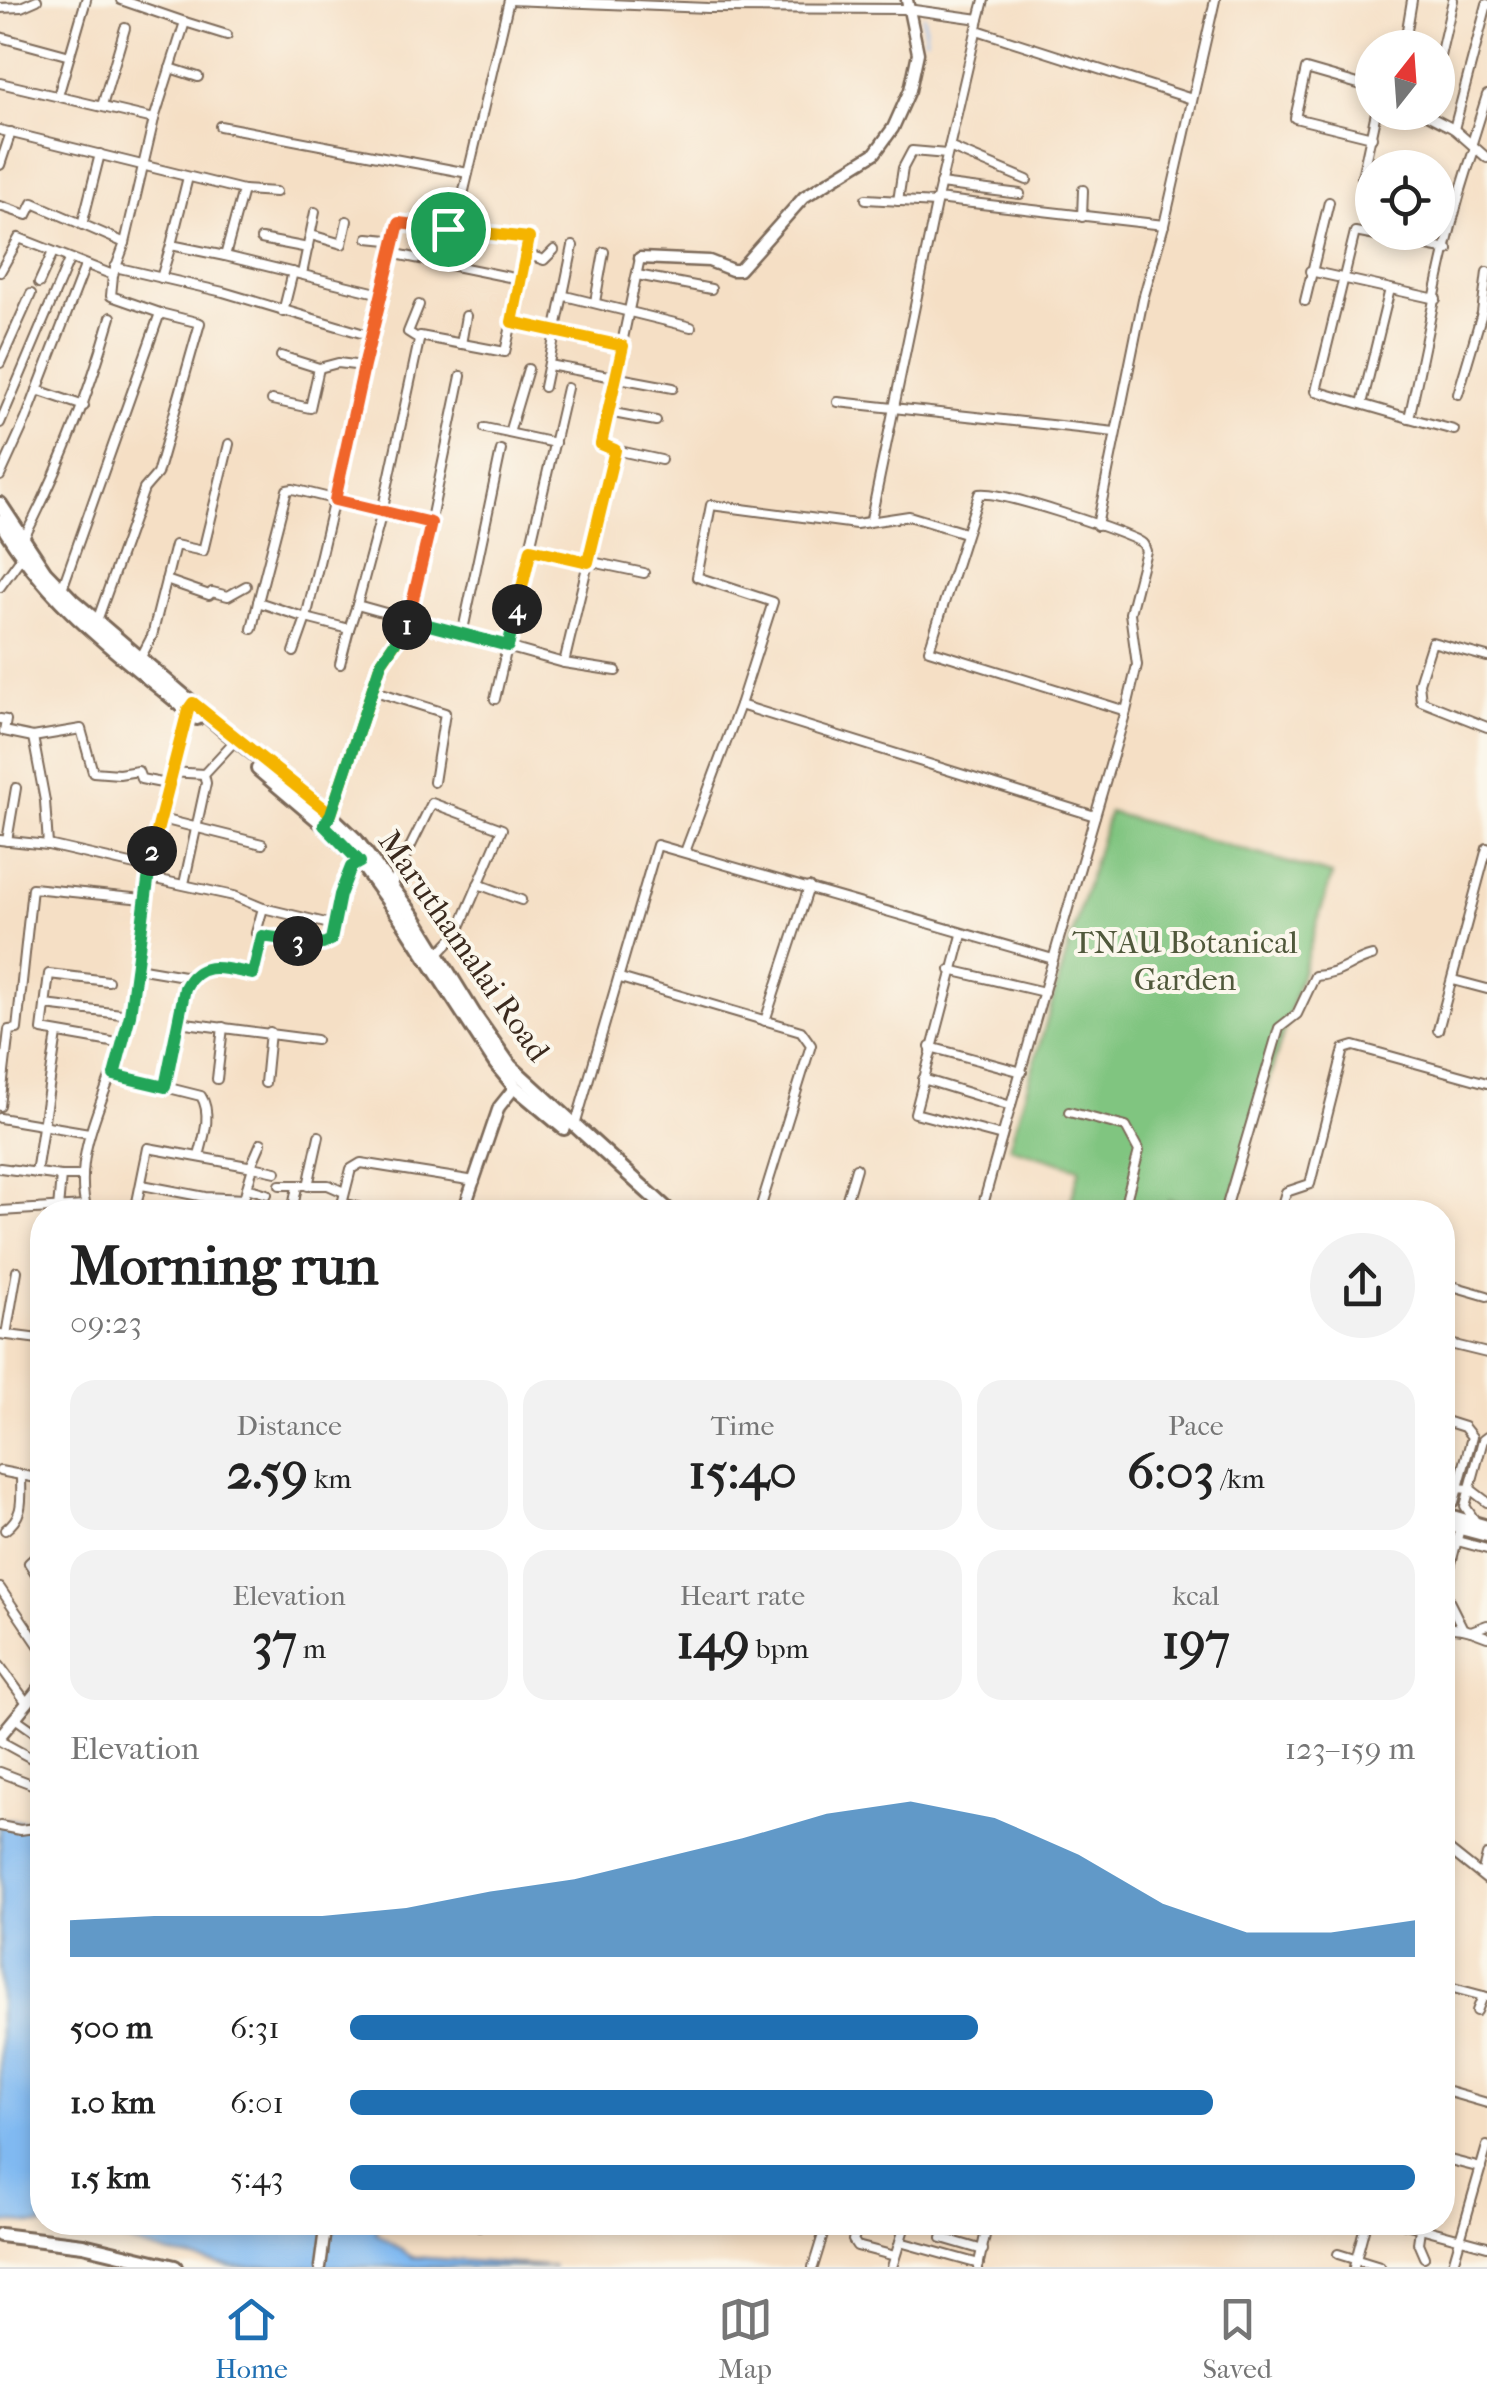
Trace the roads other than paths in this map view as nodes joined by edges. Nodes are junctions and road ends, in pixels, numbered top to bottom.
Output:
1 (36, 0) edge
2 (86, 0) edge
3 (122, 0) edge
4 (510, 0) edge
5 (984, 0) edge
6 (1215, 0) edge
7 (1412, 0) edge
8 (1454, 0) edge
9 (1487, 4) edge
10 (915, 8) edge
11 (1, 12) edge
12 (979, 19) junction
13 (185, 22) junction
14 (125, 28) dead end
15 (976, 30) junction
16 (1407, 30) edge
17 (1447, 30) edge
18 (226, 35) dead end
19 (0, 36) edge
20 (70, 56) junction
21 (170, 68) junction
22 (198, 77) dead end
23 (0, 82) edge
24 (1355, 83) edge
25 (58, 96) junction
26 (1487, 96) edge
27 (1192, 100) junction
28 (102, 106) junction
29 (154, 120) junction
30 (1455, 125) edge
31 (220, 126) dead end
32 (0, 130) edge
33 (1373, 130) edge
34 (1455, 130) edge
35 (12, 132) junction
36 (1372, 137) junction
37 (1473, 146) junction
38 (1369, 150) edge
39 (948, 151) junction
40 (100, 154) junction
41 (1487, 158) edge
42 (0, 165) edge
43 (142, 165) junction
44 (468, 173) junction
45 (188, 177) junction
46 (1028, 180) dead end
47 (940, 184) junction
48 (243, 190) junction
49 (1084, 190) dead end
50 (276, 192) dead end
51 (1020, 194) dead end
52 (866, 199) dead end
53 (898, 201) junction
54 (936, 201) junction
55 (1063, 202) dead end
56 (1329, 202) dead end
57 (0, 206) edge
58 (316, 212) dead end
59 (1060, 215) junction
60 (458, 216) dead end
61 (1082, 218) junction
62 (1455, 221) edge
63 (348, 222) dead end
64 (82, 225) junction
65 (1164, 225) junction
66 (1355, 232) edge
67 (310, 234) junction
68 (368, 238) dead end
69 (262, 239) dead end
70 (126, 244) junction
71 (171, 245) junction
72 (573, 246) dead end
73 (308, 248) junction
74 (554, 250) dead end
75 (1448, 250) edge
76 (52, 252) junction
77 (604, 252) dead end
78 (392, 254) junction
79 (526, 254) junction
80 (225, 256) junction
81 (640, 258) joint
82 (69, 260) junction
83 (85, 266) junction
84 (114, 271) junction
85 (1310, 271) junction
86 (0, 272) edge
87 (1487, 272) edge
88 (298, 273) junction
89 (637, 276) junction
90 (161, 278) junction
91 (519, 279) junction
92 (1343, 279) junction
93 (39, 283) dead end
94 (711, 289) dead end
95 (1390, 289) junction
96 (31, 294) dead end
97 (381, 294) junction
98 (565, 296) junction
99 (1436, 299) junction
100 (1306, 301) dead end
101 (594, 302) junction
102 (419, 305) dead end
103 (283, 312) junction
104 (631, 312) junction
105 (160, 313) junction
106 (466, 316) dead end
107 (111, 317) dead end
108 (1484, 320) edge
109 (512, 322) junction
110 (691, 327) dead end
111 (558, 331) junction
112 (371, 336) junction
113 (419, 339) junction
114 (461, 344) junction
115 (623, 346) junction
116 (281, 356) dead end
117 (0, 364) edge
118 (549, 365) junction
119 (364, 366) junction
120 (319, 368) junction
121 (528, 369) dead end
122 (461, 376) dead end
123 (616, 376) junction
124 (544, 387) dead end
125 (566, 388) dead end
126 (674, 388) dead end
127 (37, 390) junction
128 (1458, 394) dead end
129 (272, 400) dead end
130 (838, 402) dead end
131 (1362, 404) junction
132 (84, 406) junction
133 (894, 408) junction
134 (608, 412) junction
135 (1409, 418) junction
136 (656, 422) dead end
137 (0, 423) edge
138 (485, 428) dead end
139 (1454, 430) dead end
140 (1115, 432) junction
141 (509, 433) junction
142 (554, 443) junction
143 (230, 444) dead end
144 (502, 450) dead end
145 (615, 450) junction
146 (661, 460) dead end
147 (0, 476) edge
148 (335, 500) junction
149 (0, 504) edge
150 (382, 512) junction
151 (871, 520) junction
152 (431, 523) junction
153 (1, 524) edge
154 (1097, 526) junction
155 (965, 533) junction
156 (24, 549) junction
157 (531, 549) junction
158 (588, 562) junction
159 (644, 573) dead end
160 (166, 580) junction
161 (246, 586) dead end
162 (0, 587) edge
163 (62, 590) junction
164 (258, 602) junction
165 (357, 605) junction
166 (306, 618) junction
167 (410, 620) junction
168 (97, 621) junction
169 (252, 629) dead end
170 (349, 629) junction
171 (462, 635) junction
172 (508, 646) junction
173 (294, 652) dead end
174 (142, 657) junction
175 (1487, 657) edge
176 (564, 662) junction
177 (340, 664) dead end
178 (616, 671) dead end
179 (372, 690) junction
180 (496, 699) dead end
181 (740, 705) junction
182 (190, 707) junction
183 (1126, 711) junction
184 (0, 719) edge
185 (1487, 727) edge
186 (34, 737) junction
187 (230, 746) junction
188 (170, 772) junction
189 (204, 774) junction
190 (434, 782) dead end
191 (167, 784) junction
192 (16, 788) dead end
193 (1095, 816) junction
194 (158, 818) junction
195 (327, 819) junction
196 (196, 826) junction
197 (4, 840) edge
198 (262, 844) dead end
199 (48, 845) junction
200 (1487, 848) edge
201 (686, 852) junction
202 (360, 862) junction
203 (147, 872) junction
204 (184, 884) junction
205 (478, 884) junction
206 (391, 886) junction
207 (809, 887) junction
208 (143, 899) junction
209 (520, 900) dead end
210 (263, 908) junction
211 (334, 926) junction
212 (962, 934) junction
213 (262, 936) junction
214 (438, 954) junction
215 (1372, 956) dead end
216 (1053, 960) junction
217 (137, 968) junction
218 (950, 970) junction
219 (190, 978) junction
220 (620, 978) junction
221 (1453, 980) junction
222 (108, 981) dead end
223 (1487, 990) edge
224 (1044, 992) junction
225 (45, 1005) junction
226 (130, 1015) junction
227 (765, 1021) junction
228 (178, 1022) junction
229 (223, 1026) junction
230 (1438, 1030) dead end
231 (270, 1032) junction
232 (56, 1034) junction
233 (316, 1040) dead end
234 (123, 1044) junction
235 (930, 1047) junction
236 (1022, 1072) junction
237 (114, 1075) junction
238 (923, 1078) junction
239 (217, 1079) dead end
240 (265, 1083) dead end
241 (1487, 1083) edge
242 (165, 1087) junction
243 (515, 1087) junction
244 (0, 1106) edge
245 (1011, 1106) junction
246 (1068, 1112) dead end
247 (0, 1118) edge
248 (43, 1124) junction
249 (575, 1126) junction
250 (90, 1133) junction
251 (319, 1136) dead end
252 (1002, 1136) junction
253 (262, 1143) dead end
254 (200, 1156) junction
255 (252, 1167) junction
256 (0, 1168) edge
257 (856, 1168) dead end
258 (36, 1172) junction
259 (276, 1172) dead end
260 (61, 1176) junction
261 (83, 1176) junction
262 (475, 1180) junction
263 (142, 1185) junction
264 (280, 1185) dead end
265 (308, 1186) junction
266 (297, 1187) junction
267 (247, 1188) junction
268 (344, 1192) junction
269 (267, 1194) dead end
270 (244, 1199) joint
271 (59, 1200) edge
272 (85, 1200) edge
273 (138, 1200) edge
274 (294, 1200) edge
275 (342, 1200) edge
276 (468, 1200) edge
277 (646, 1200) edge
278 (657, 1200) edge
279 (763, 1200) edge
280 (847, 1200) edge
281 (984, 1200) edge
282 (1126, 1200) edge
283 (1229, 1200) edge
284 (1284, 1200) edge
285 (30, 1211) edge
286 (0, 1212) edge
287 (18, 1270) dead end
288 (1455, 1287) edge
289 (1487, 1296) edge
290 (3, 1334) edge
291 (30, 1338) edge
292 (1455, 1345) edge
293 (1487, 1354) edge
294 (1455, 1424) edge
295 (1487, 1438) edge
296 (0, 1471) edge
297 (21, 1476) junction
298 (30, 1477) edge
299 (1455, 1486) edge
300 (1459, 1486) junction
301 (1470, 1489) junction
302 (1455, 1499) edge
303 (1487, 1502) edge
304 (1455, 1521) edge
305 (1482, 1525) edge
306 (5, 1530) dead end
307 (1455, 1530) edge
308 (1459, 1534) junction
309 (1487, 1536) edge
310 (1455, 1549) edge
311 (1487, 1549) edge
312 (0, 1588) edge
313 (1455, 1610) edge
314 (1487, 1626) edge
315 (1455, 1629) edge
316 (1467, 1630) junction
317 (30, 1632) edge
318 (1487, 1637) edge
319 (0, 1666) edge
320 (30, 1700) edge
321 (27, 1703) junction
322 (15, 1718) junction
323 (30, 1729) edge
324 (0, 1738) edge
325 (30, 1757) edge
326 (0, 1772) edge
327 (30, 1783) edge
328 (0, 1826) edge
329 (30, 1829) edge
330 (1455, 1855) edge
331 (1487, 1855) edge
332 (1484, 1878) edge
333 (1455, 1988) edge
334 (1485, 1996) edge
335 (1477, 2010) dead end
336 (1455, 2094) edge
337 (1487, 2103) edge
338 (1487, 2146) edge
339 (1455, 2161) edge
340 (1480, 2168) junction
341 (0, 2235) edge
342 (324, 2235) edge
343 (823, 2235) edge
344 (855, 2235) edge
345 (902, 2235) edge
346 (986, 2235) edge
347 (1363, 2235) edge
348 (1419, 2235) edge
349 (1442, 2235) edge
350 (942, 2238) dead end
351 (1460, 2240) junction
352 (900, 2242) junction
353 (1487, 2246) edge
354 (983, 2250) junction
355 (1338, 2254) dead end
356 (895, 2256) junction
357 (1424, 2257) dead end
358 (1355, 2263) edge
359 (979, 2266) edge
360 (175, 2267) edge
361 (320, 2267) edge
362 (813, 2267) edge
363 (892, 2267) edge
364 (1380, 2267) edge
365 (1452, 2267) edge

1 - 11 street
2 - 20 street
3 - 13 street
4 - 10 street
4 - 44 street
5 - 12 street
6 - 27 street
7 - 16 street
8 - 17 street
9 - 30 street
10 - 12 street
10 - 81 street
12 - 15 street
13 - 18 street
13 - 21 street
14 - 28 street
15 - 27 street
15 - 39 street
19 - 20 street
20 - 25 street
21 - 22 street
21 - 29 street
23 - 25 street
24 - 36 street
25 - 28 street
26 - 37 street
27 - 65 street
28 - 29 street
29 - 43 street
31 - 44 street
32 - 35 street
33 - 36 street
34 - 37 street
35 - 40 street
35 - 42 street
36 - 38 street
37 - 41 street
37 - 62 street
39 - 46 street
39 - 47 street
39 - 53 street
40 - 43 street
40 - 64 street
43 - 45 street
43 - 70 street
44 - 60 street
45 - 48 street
45 - 71 street
47 - 51 street
47 - 54 street
48 - 50 street
48 - 80 street
49 - 61 street
52 - 53 street
53 - 54 street
54 - 59 street
54 - 133 street
55 - 59 street
56 - 85 street
57 - 64 street
58 - 67 street
59 - 61 street
61 - 65 street
63 - 67 street
64 - 70 street
65 - 140 street
66 - 92 street
67 - 73 street
68 - 78 street
69 - 73 street
70 - 84 street
71 - 80 street
71 - 90 street
72 - 98 street
73 - 88 street
74 - 79 street
75 - 99 street
76 - 82 street
76 - 86 street
76 - 93 street
77 - 101 street
78 - 79 street
78 - 91 street
78 - 97 street
79 - 91 street
80 - 88 street
81 - 89 street
82 - 83 street
82 - 137 street
83 - 84 street
83 - 127 street
84 - 90 street
84 - 105 street
85 - 92 street
85 - 100 street
87 - 108 street
88 - 97 street
88 - 103 street
89 - 94 street
89 - 104 street
90 - 103 street
91 - 109 street
92 - 95 street
92 - 131 street
95 - 99 street
95 - 131 street
96 - 117 street
97 - 112 street
98 - 101 street
98 - 111 street
99 - 135 street
101 - 104 street
102 - 113 street
103 - 112 street
104 - 110 street
104 - 115 street
105 - 163 street
105 - 168 street
106 - 114 street
107 - 132 street
108 - 128 street
109 - 111 street
109 - 114 street
111 - 115 street
111 - 118 street
112 - 119 street
113 - 114 street
113 - 150 street
115 - 123 street
116 - 120 street
118 - 123 street
118 - 124 street
119 - 120 street
119 - 148 street
120 - 129 street
121 - 141 street
122 - 152 street
123 - 126 street
123 - 134 street
125 - 142 street
127 - 132 street
127 - 147 street
130 - 133 street
131 - 135 street
132 - 156 street
133 - 140 street
133 - 151 street
134 - 136 street
134 - 145 street
135 - 139 street
138 - 141 street
140 - 154 street
141 - 142 street
142 - 157 street
143 - 160 street
144 - 171 street
145 - 146 street
145 - 158 street
148 - 150 street
148 - 164 street
148 - 166 street
149 - 156 main road, Maruthamalai Road
150 - 152 street
150 - 165 street
151 - 155 street
151 - 181 street
152 - 167 street
153 - 156 main road, Maruthamalai Road
154 - 155 street
154 - 183 street
155 - 183 street
156 - 162 street
156 - 163 main road, Maruthamalai Road
156 - 182 main road, Maruthamalai Road
157 - 158 street
157 - 172 street
158 - 159 street
158 - 176 street
160 - 161 street
160 - 174 street
163 - 168 main road, Maruthamalai Road
164 - 166 street
164 - 169 street
165 - 167 street
165 - 170 street
166 - 170 street
166 - 173 street
167 - 171 street
167 - 179 street
168 - 174 main road, Maruthamalai Road
170 - 177 street
171 - 172 street
172 - 176 street
172 - 180 street
174 - 182 main road, Maruthamalai Road
175 - 185 street
176 - 178 street
179 - 190 street
179 - 195 street
181 - 193 street
181 - 201 street
182 - 187 main road, Maruthamalai Road
182 - 188 street
182 - 195 main road, Maruthamalai Road
183 - 193 street
184 - 186 street
186 - 191 street
186 - 199 street
187 - 189 street
187 - 195 main road, Maruthamalai Road
188 - 189 street
188 - 191 street
189 - 196 street
191 - 194 street
192 - 197 street
193 - 216 street
194 - 196 street
194 - 203 street
195 - 202 main road, Maruthamalai Road
195 - 206 main road, Maruthamalai Road
196 - 198 street
196 - 204 street
197 - 199 street
199 - 203 street
200 - 221 street
201 - 207 street
201 - 220 street
202 - 211 street
202 - 243 main road, Maruthamalai Road
203 - 204 street
203 - 208 street
204 - 210 street
205 - 206 street
205 - 209 street
205 - 214 street
206 - 214 main road, Maruthamalai Road
207 - 212 street
207 - 227 street
208 - 217 street
208 - 244 street
210 - 211 street
210 - 213 street
211 - 213 street
212 - 216 street
212 - 218 street
213 - 219 street
214 - 249 main road, Maruthamalai Road
215 - 283 street
216 - 224 street
217 - 219 street
217 - 226 street
218 - 224 street
218 - 235 street
219 - 228 street
220 - 227 street
220 - 249 street
221 - 223 street
221 - 230 street
222 - 225 street
224 - 236 street
225 - 226 street
225 - 232 street
226 - 234 street
227 - 279 street
228 - 229 street
228 - 242 street
229 - 231 street
229 - 239 street
231 - 233 street
231 - 240 street
232 - 234 street
232 - 248 street
234 - 237 street
235 - 236 street
235 - 238 street
236 - 245 street
237 - 242 street
237 - 250 street
238 - 245 street
238 - 252 street
241 - 284 street
242 - 254 street
243 - 262 street
243 - 277 main road, Maruthamalai Road
245 - 252 street
246 - 282 street
247 - 248 street
248 - 250 street
248 - 258 street
249 - 278 main road, Maruthamalai Road
250 - 261 street
251 - 265 street
252 - 281 street
253 - 255 street
254 - 255 street
254 - 263 street
255 - 259 street
255 - 267 street
256 - 258 street
257 - 280 street
258 - 260 street
260 - 261 street
260 - 271 street
261 - 272 street
262 - 268 street
262 - 276 street
263 - 270 street
263 - 273 street
264 - 266 street
265 - 266 street
265 - 268 street
266 - 274 street
267 - 269 street
267 - 270 street
268 - 275 street
285 - 286 street
287 - 290 street
288 - 289 street
290 - 291 street
292 - 293 street
294 - 300 street
295 - 301 street
296 - 297 street
297 - 298 street
297 - 306 street
299 - 300 street
300 - 301 street
300 - 302 street
301 - 303 street
301 - 305 street
304 - 305 main road
307 - 308 main road
308 - 309 main road
308 - 310 street
308 - 311 street
312 - 317 street
313 - 316 street
314 - 316 street
315 - 316 street
316 - 318 street
319 - 321 street
320 - 321 street
321 - 322 street
322 - 323 street
322 - 324 street
324 - 325 street
326 - 327 street
328 - 329 street
330 - 332 street
331 - 332 street
333 - 334 street
334 - 335 street
336 - 337 street
338 - 340 street
339 - 340 street
340 - 351 street
341 - 360 main road
342 - 361 street
343 - 362 street
344 - 356 street
345 - 352 street
346 - 354 street
347 - 358 street
348 - 357 street
349 - 351 street
350 - 354 street
351 - 353 street
351 - 365 street
352 - 356 street
352 - 359 street
354 - 359 street
355 - 358 street
356 - 363 street
358 - 364 street

